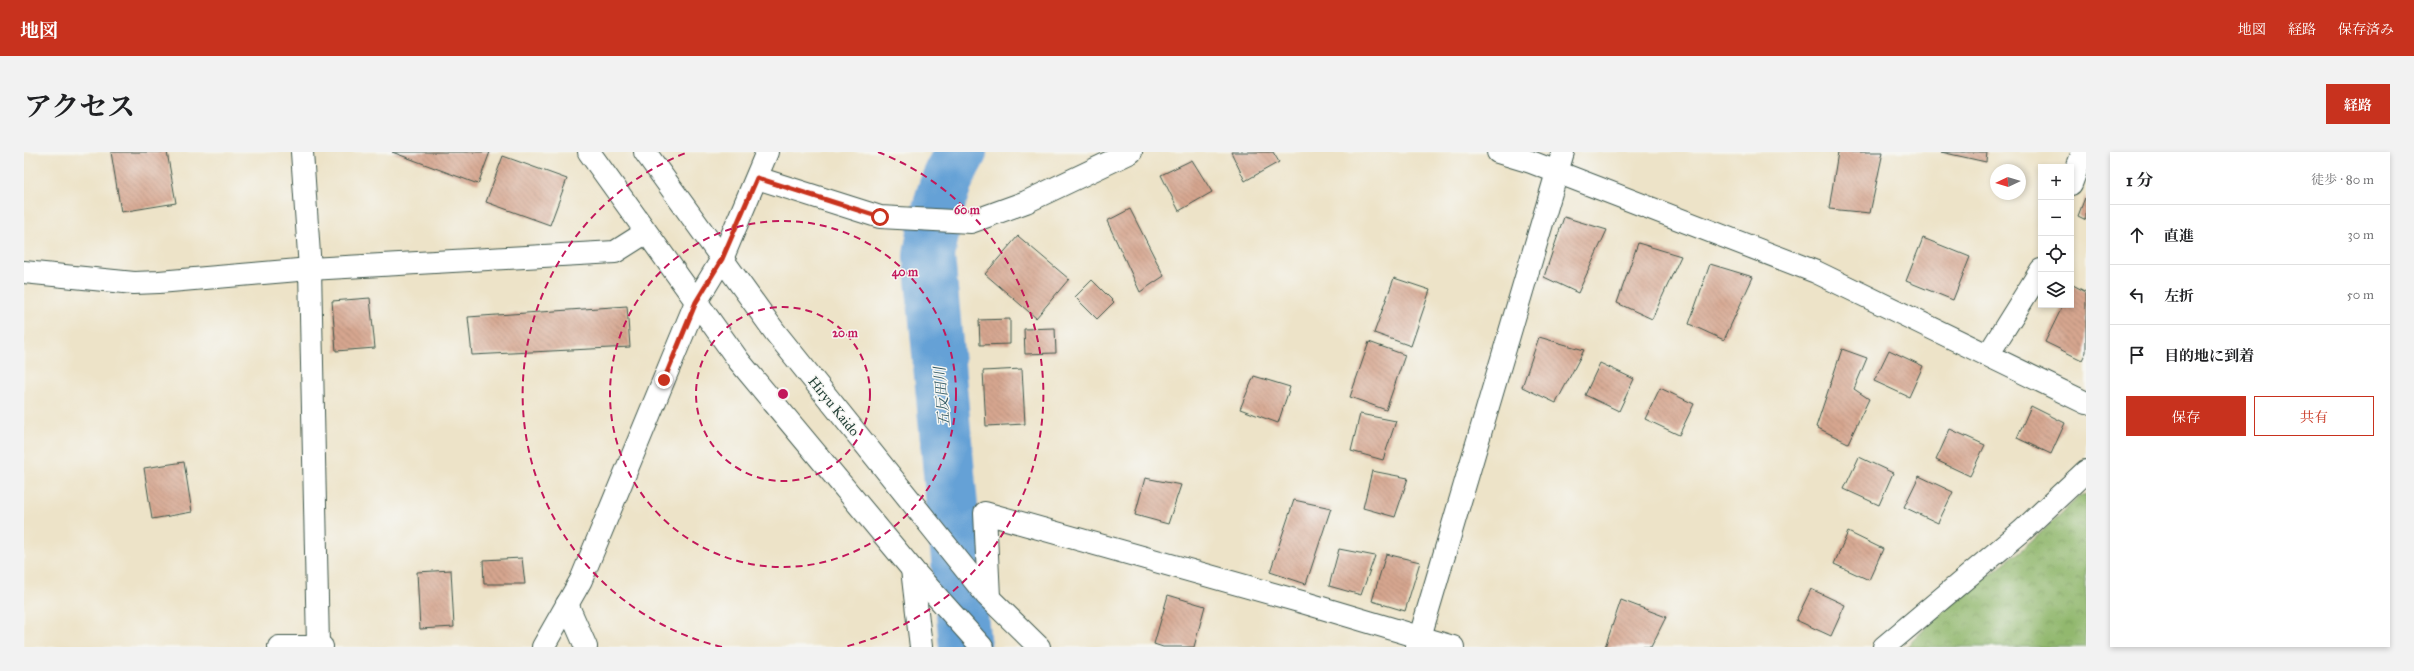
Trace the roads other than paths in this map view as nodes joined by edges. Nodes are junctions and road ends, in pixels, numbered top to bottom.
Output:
1 (302, 152) edge
2 (589, 152) edge
3 (645, 152) edge
4 (767, 152) edge
5 (1131, 152) edge
6 (1498, 152) edge
7 (2083, 152) edge
8 (1560, 162) edge
9 (2074, 176) edge
10 (757, 178) junction
11 (645, 233) junction
12 (722, 259) junction
13 (310, 269) junction
14 (24, 272) edge
15 (2040, 272) edge
16 (696, 302) junction
17 (1988, 355) junction
18 (2086, 403) edge
19 (2086, 471) edge
20 (917, 574) junction
21 (988, 596) junction
22 (567, 604) junction
23 (1418, 643) edge
24 (279, 647) edge
25 (320, 647) edge
26 (543, 647) edge
27 (586, 647) edge
28 (921, 647) edge
29 (982, 647) edge
30 (1039, 647) edge
31 (1453, 647) edge
32 (1884, 647) edge

1 - 13 main road
2 - 11 main road
3 - 12 main road, Hiryu Kaido
4 - 10 main road
5 - 10 main road
6 - 8 main road
7 - 9 main road
8 - 17 main road
8 - 23 main road
10 - 12 main road
11 - 13 main road
11 - 16 main road
12 - 16 main road
12 - 21 main road, Hiryu Kaido
13 - 14 main road
13 - 25 main road
15 - 17 main road
16 - 20 main road
16 - 22 main road
17 - 18 main road
19 - 32 main road
20 - 28 main road
20 - 29 main road
21 - 23 main road
21 - 30 main road, Hiryu Kaido
22 - 26 main road
22 - 27 main road
23 - 31 main road
24 - 25 main road

